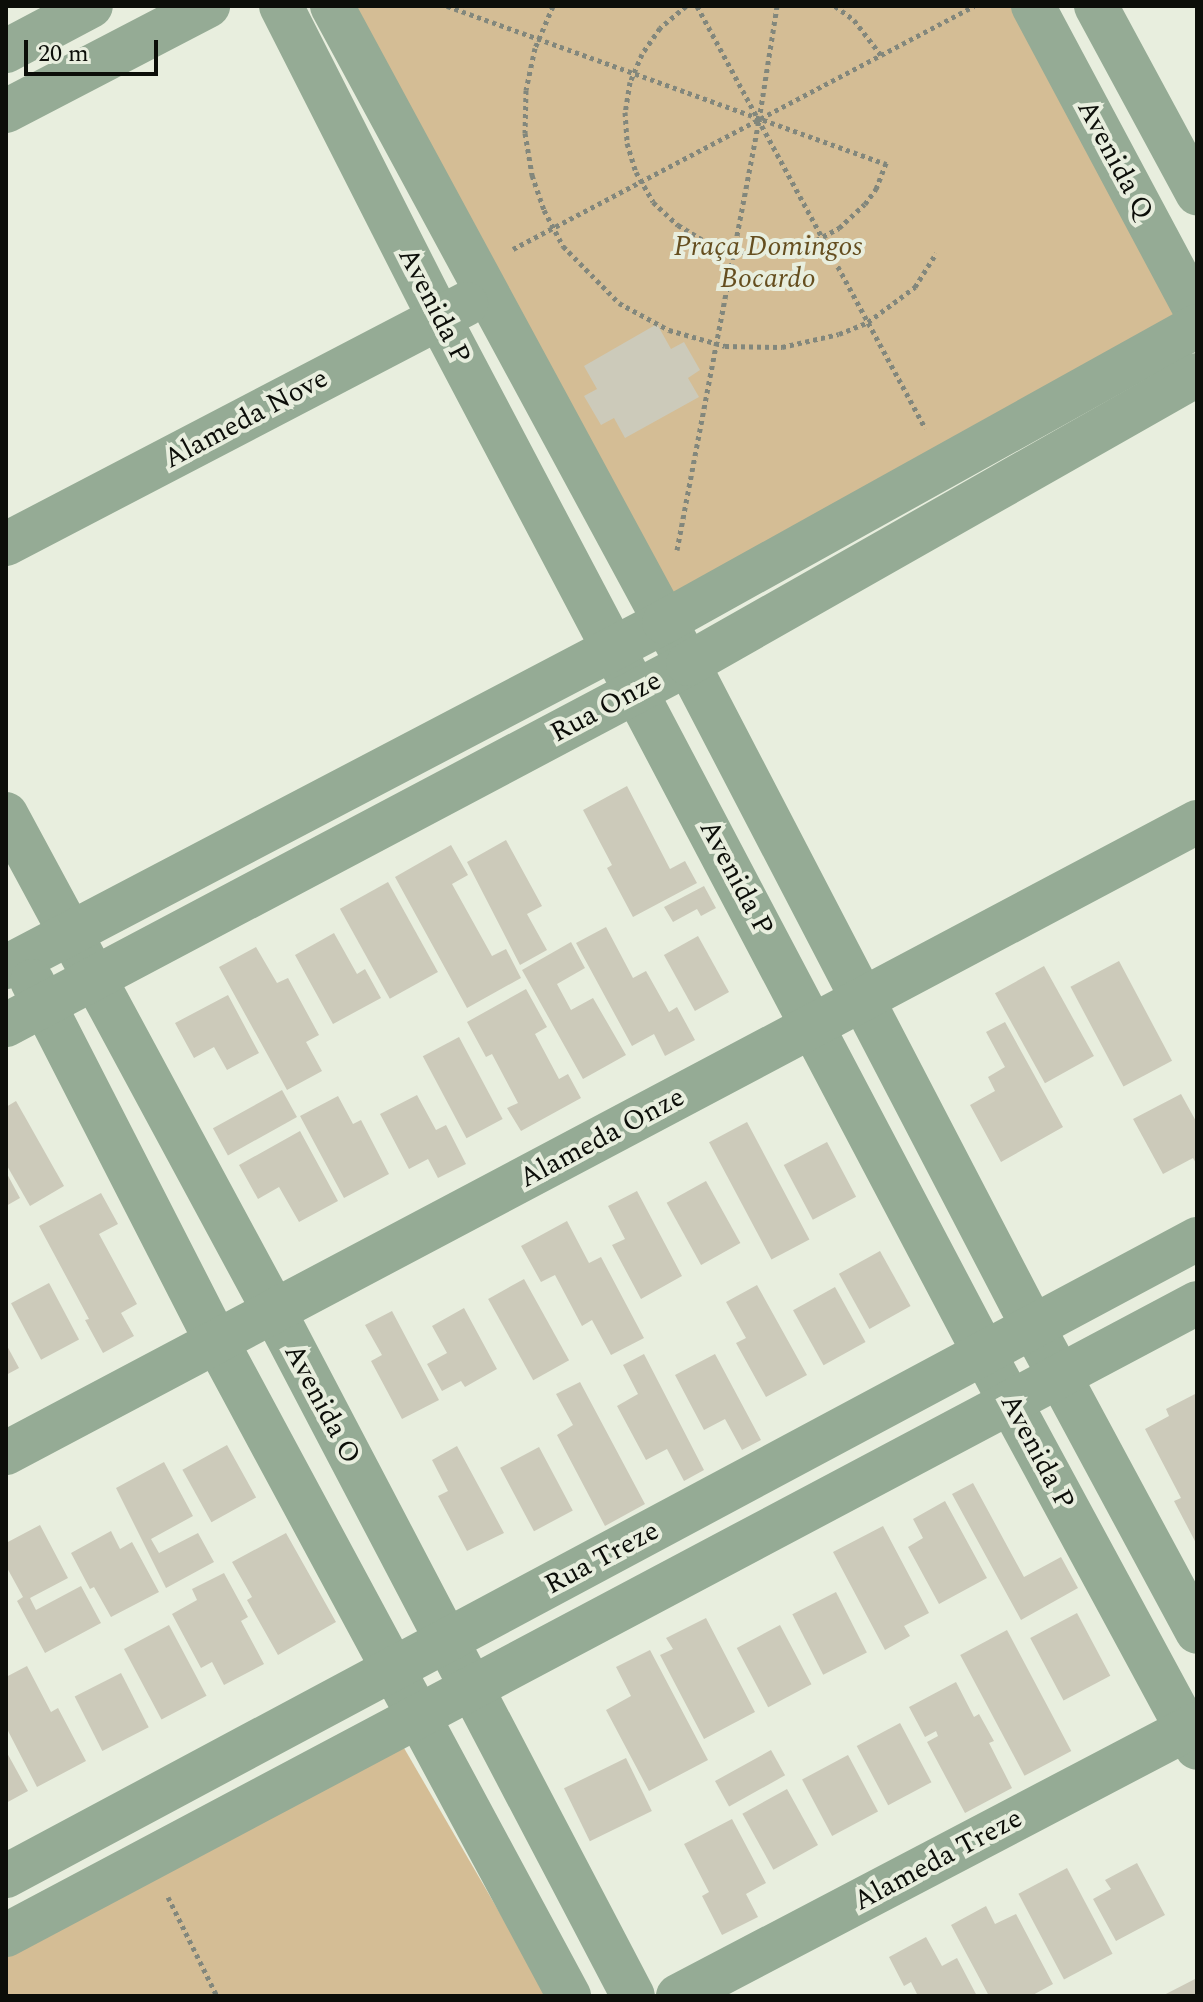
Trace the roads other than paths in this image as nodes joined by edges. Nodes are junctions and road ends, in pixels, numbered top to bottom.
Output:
1 (91, 6) edge
2 (208, 6) edge
3 (281, 6) edge
4 (332, 6) edge
5 (1033, 6) edge
6 (1096, 6) edge
7 (6, 51) edge
8 (6, 111) edge
9 (1197, 193) edge
10 (480, 282) junction
11 (1197, 313) edge
12 (439, 318) junction
13 (1197, 326) edge
14 (1197, 375) edge
15 (6, 544) edge
16 (664, 622) junction
17 (614, 647) junction
18 (688, 664) junction
19 (638, 690) junction
20 (6, 814) edge
21 (1197, 822) edge
22 (69, 934) junction
23 (11, 953) edge
24 (94, 979) junction
25 (865, 998) junction
26 (45, 1004) junction
27 (6, 1025) edge
28 (813, 1026) junction
29 (1197, 1239) edge
30 (1197, 1303) edge
31 (274, 1311) junction
32 (1033, 1327) junction
33 (217, 1342) junction
34 (985, 1353) junction
35 (1060, 1376) junction
36 (1010, 1402) junction
37 (6, 1453) edge
38 (1197, 1632) edge
39 (446, 1641) junction
40 (393, 1670) junction
41 (470, 1687) junction
42 (418, 1716) junction
43 (1194, 1734) edge
44 (6, 1876) edge
45 (6, 1935) edge
46 (569, 1996) edge
47 (633, 1996) edge
48 (678, 1996) edge

1 - 7 street
2 - 8 street
3 - 12 street, Avenida P
4 - 10 street, Avenida P
5 - 11 street, Avenida Q
6 - 9 street, Avenida Q
10 - 12 street, Alameda Nove
10 - 16 street, Avenida P
12 - 15 street, Alameda Nove
12 - 17 street, Avenida P
13 - 16 street, Rua Onze
14 - 18 street, Rua Onze
16 - 17 street, Rua Onze
16 - 18 street, Avenida P
17 - 19 street, Avenida P
17 - 22 street, Rua Onze
18 - 19 street, Rua Onze
18 - 25 street, Avenida P
19 - 24 street, Rua Onze
19 - 28 street, Avenida P
20 - 22 street, Avenida O
21 - 25 street, Alameda Onze
22 - 23 street, Rua Onze
22 - 24 street, Avenida O
23 - 26 street
24 - 26 street, Rua Onze
24 - 31 street, Avenida O
25 - 28 street, Alameda Onze
25 - 32 street, Avenida P
26 - 27 street, Rua Onze
26 - 33 street
28 - 31 street, Alameda Onze
28 - 34 street, Avenida P
29 - 32 street, Rua Treze
30 - 35 street, Rua Treze
31 - 33 street, Alameda Onze
31 - 39 street, Avenida O
32 - 34 street, Rua Treze
32 - 35 street, Avenida P
33 - 37 street, Alameda Onze
33 - 40 street
34 - 36 street, Avenida P
34 - 39 street, Rua Treze
35 - 36 street, Rua Treze
35 - 38 street, Avenida P
36 - 41 street, Rua Treze
36 - 43 street, Avenida P
39 - 40 street, Rua Treze
39 - 41 street, Avenida O
40 - 42 street
40 - 44 street, Rua Treze
41 - 42 street, Rua Treze
41 - 47 street, Avenida O
42 - 45 street, Rua Treze
42 - 46 street
43 - 48 street, Alameda Treze

